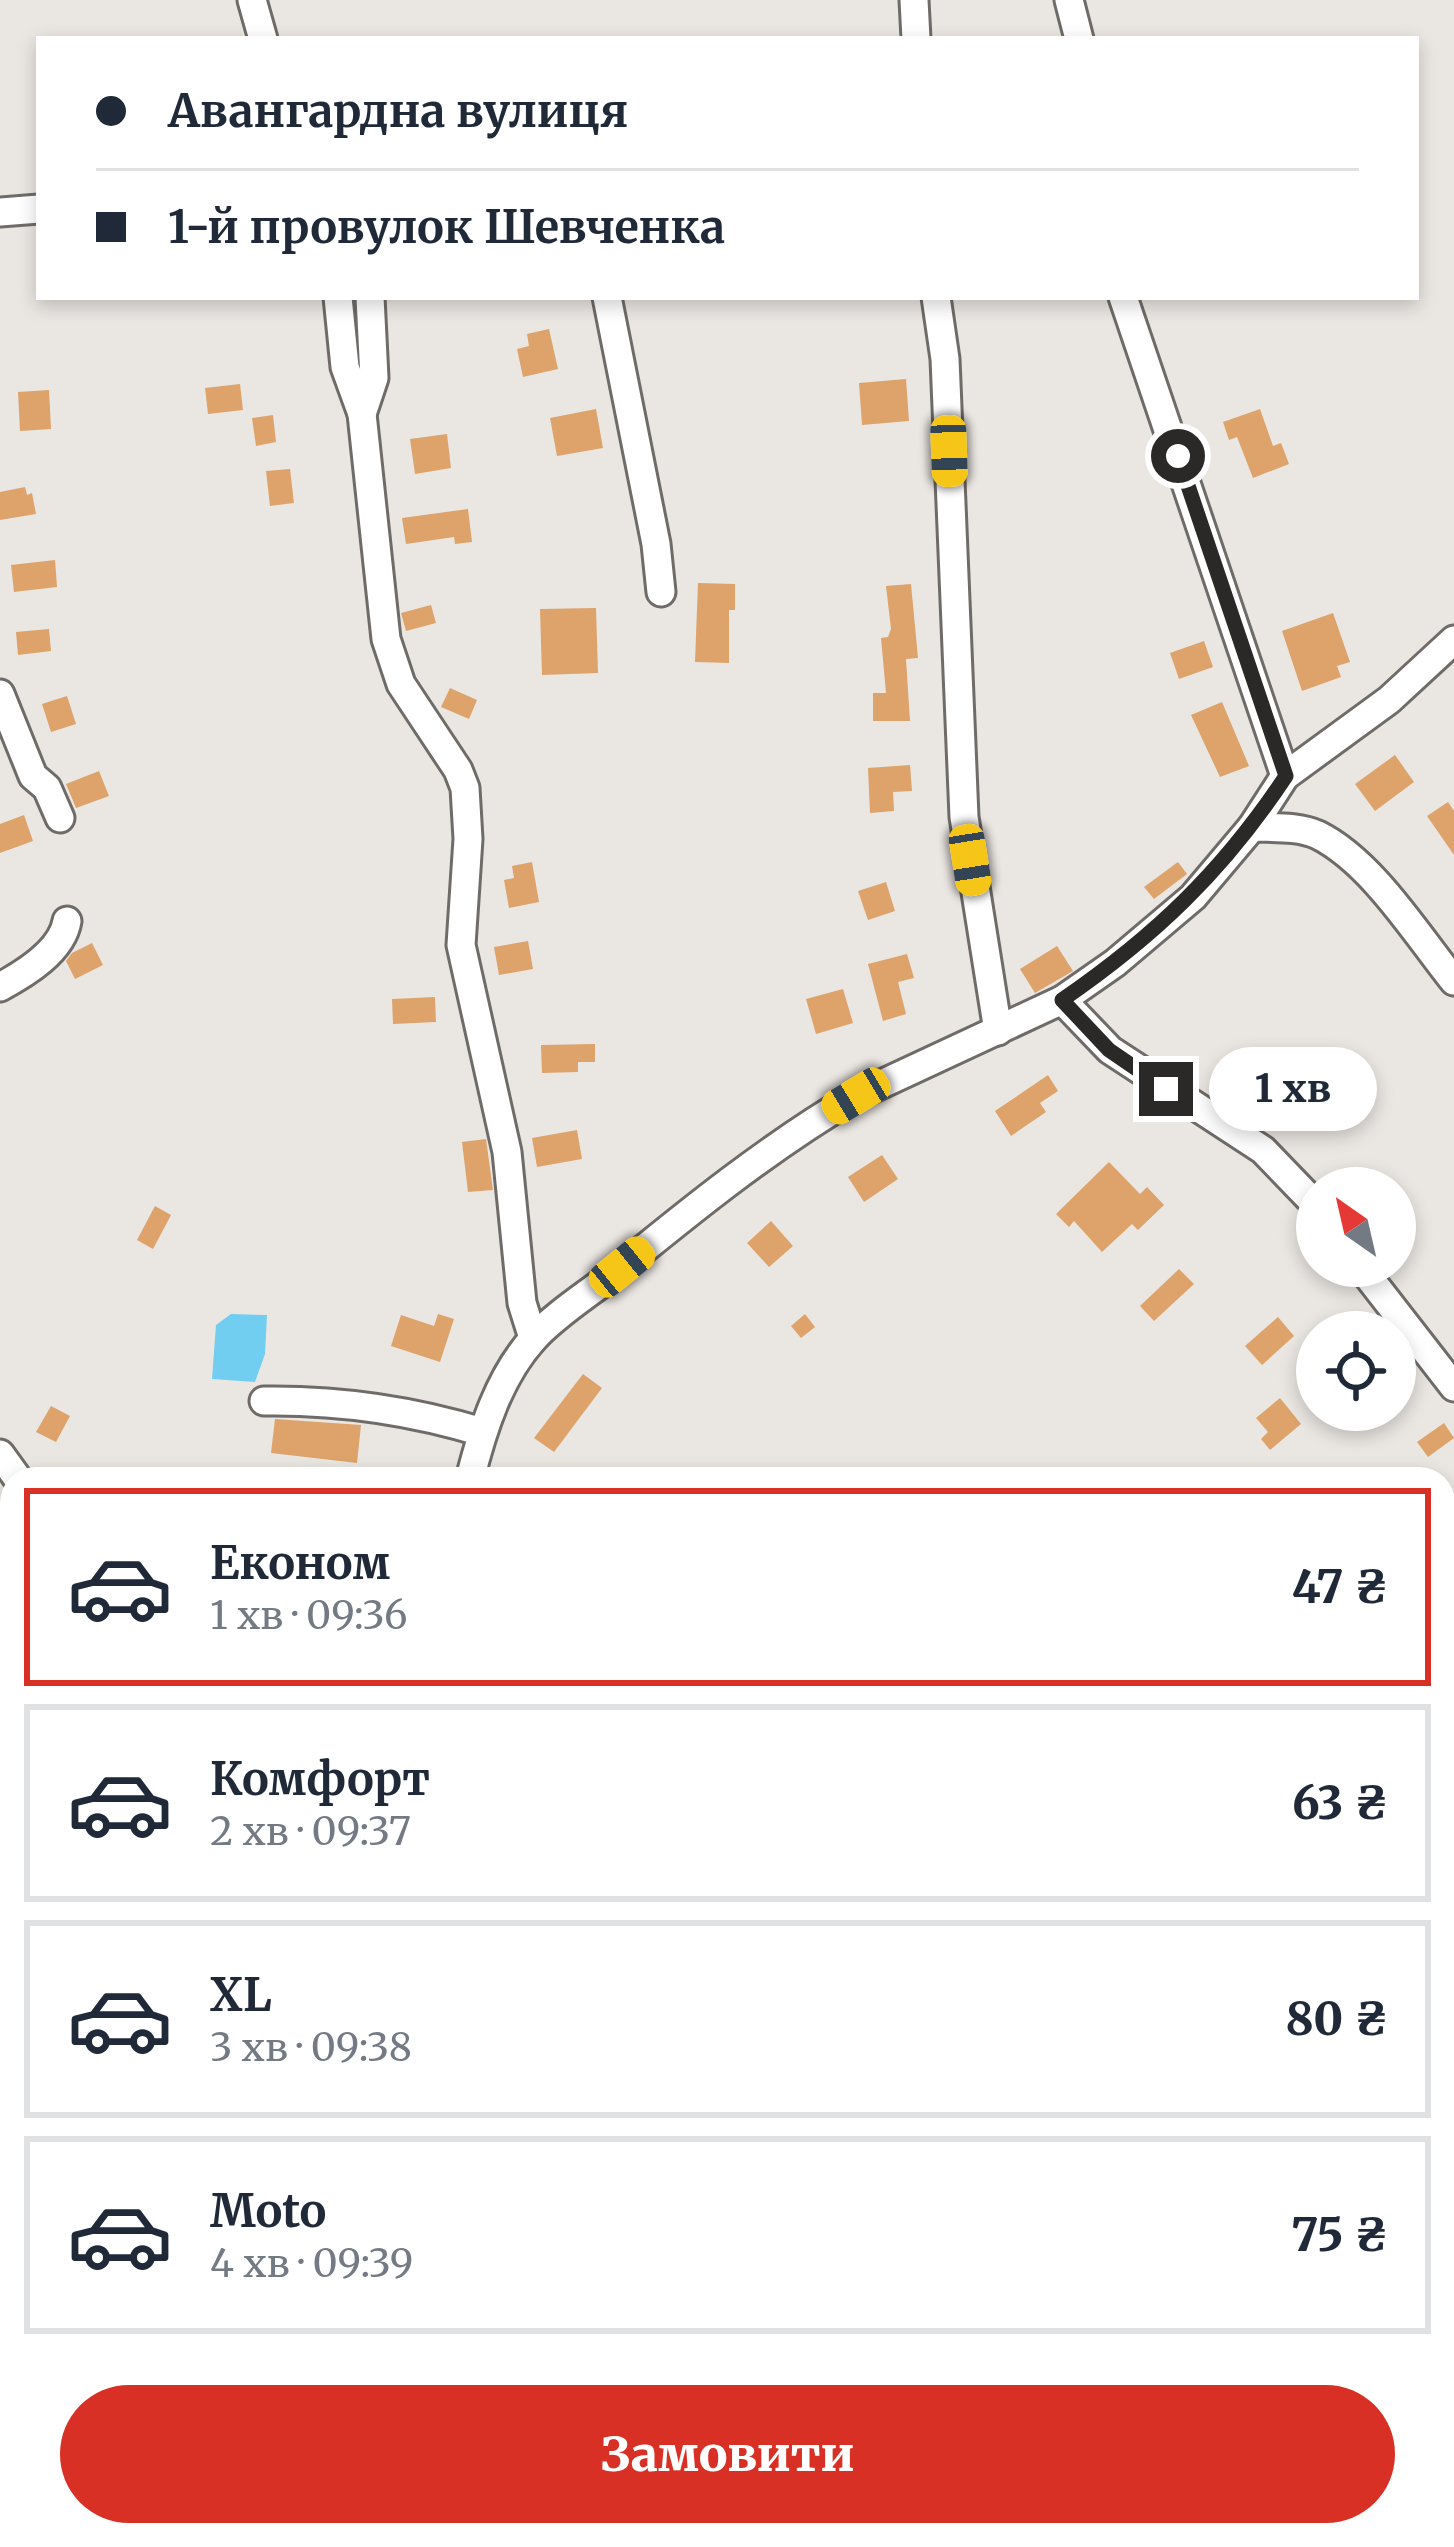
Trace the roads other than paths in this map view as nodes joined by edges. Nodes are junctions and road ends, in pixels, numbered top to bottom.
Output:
1 (252, 0) edge
2 (914, 0) edge
3 (1069, 0) edge
4 (261, 36) edge
5 (916, 36) edge
6 (1078, 36) edge
7 (36, 208) edge
8 (0, 212) edge
9 (338, 300) edge
10 (370, 300) edge
11 (609, 300) edge
12 (936, 300) edge
13 (1124, 300) edge
14 (362, 414) junction
15 (661, 592) dead end
16 (1454, 640) edge
17 (0, 694) edge
18 (1286, 776) junction
19 (60, 818) dead end
20 (1252, 827) junction
21 (67, 921) dead end
22 (1454, 981) edge
23 (0, 987) edge
24 (1062, 1000) junction
25 (998, 1031) junction
26 (1296, 1183) edge
27 (1376, 1287) edge
28 (533, 1339) junction
29 (1454, 1387) edge
30 (264, 1401) dead end
31 (482, 1432) junction
32 (473, 1467) edge

1 - 4 street
2 - 5 street
3 - 6 street
7 - 8 street
9 - 14 street
10 - 14 street
11 - 15 street
12 - 25 street
13 - 18 street
14 - 28 street
16 - 18 street
17 - 19 street
18 - 20 street
20 - 22 street
20 - 24 street
21 - 23 street
24 - 25 street
24 - 26 street
25 - 28 street
27 - 29 street
28 - 31 street
30 - 31 street
31 - 32 street

